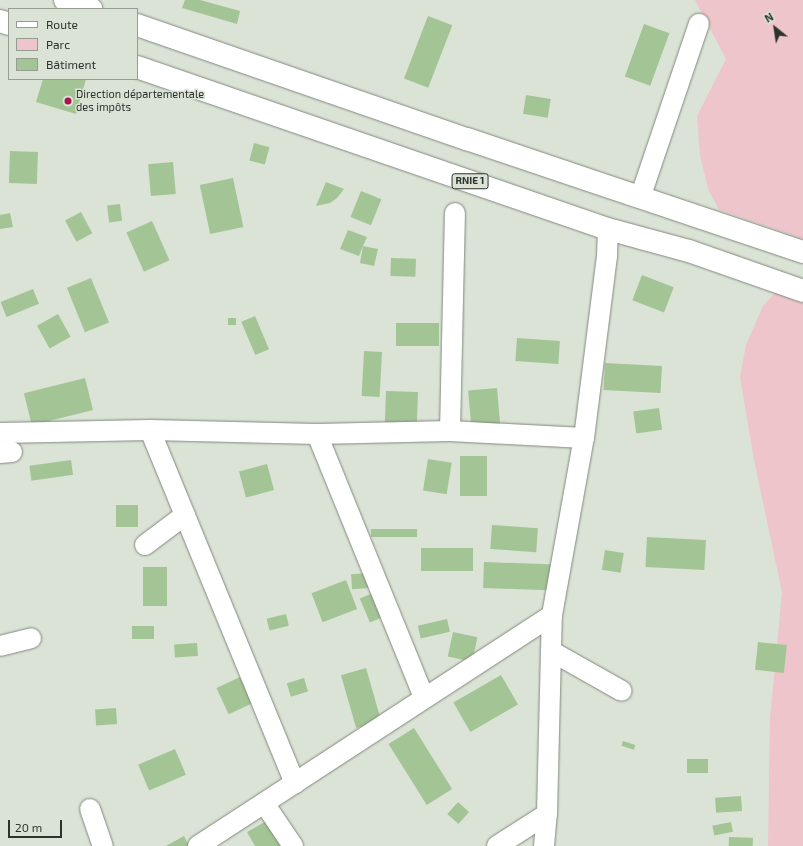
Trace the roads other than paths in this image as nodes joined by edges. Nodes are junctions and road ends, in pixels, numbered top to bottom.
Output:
1 (65, 0) edge
2 (88, 8) edge
3 (699, 24) dead end
4 (138, 25) edge
5 (138, 68) edge
6 (640, 198) junction
7 (455, 213) dead end
8 (608, 229) junction
9 (803, 252) edge
10 (803, 291) edge
11 (150, 430) junction
12 (450, 431) junction
13 (0, 433) edge
14 (317, 434) junction
15 (584, 438) junction
16 (185, 515) junction
17 (145, 545) dead end
18 (552, 615) junction
19 (31, 638) dead end
20 (0, 646) edge
21 (551, 651) junction
22 (622, 691) dead end
23 (424, 698) junction
24 (295, 782) junction
25 (264, 803) junction
26 (90, 809) dead end
27 (546, 814) junction
28 (103, 846) edge
29 (198, 846) edge
30 (293, 846) edge
31 (497, 846) edge
32 (544, 846) edge

1 - 2 highway
3 - 6 street
4 - 6 highway
5 - 8 highway, RNIE 1
6 - 9 highway
7 - 12 street
8 - 10 highway, RNIE 1
8 - 15 street
11 - 13 street
11 - 14 street
11 - 16 street
12 - 14 street
12 - 15 street
14 - 23 street
15 - 18 street
16 - 17 street
16 - 24 street
18 - 21 street
18 - 23 street
19 - 20 street
21 - 22 street
21 - 27 street
23 - 24 street
24 - 25 street
25 - 29 street
25 - 30 street
26 - 28 street
27 - 31 street
27 - 32 street

